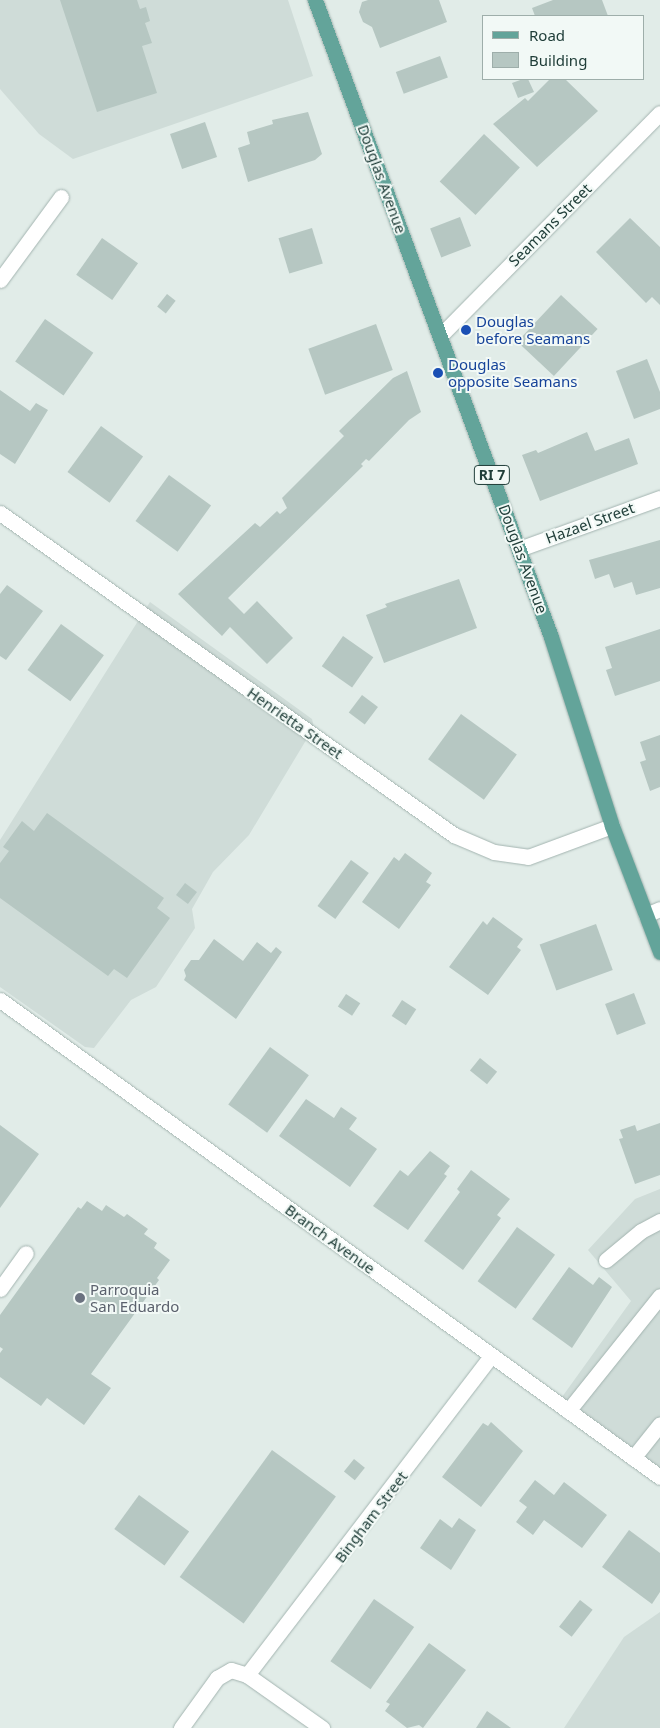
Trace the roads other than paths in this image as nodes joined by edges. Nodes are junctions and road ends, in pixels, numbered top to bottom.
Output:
1 (315, 0) edge
2 (660, 113) edge
3 (61, 197) dead end
4 (0, 280) edge
5 (440, 336) junction
6 (660, 498) edge
7 (0, 513) edge
8 (519, 549) junction
9 (612, 826) junction
10 (653, 912) edge
11 (660, 952) edge
12 (0, 1000) edge
13 (660, 1221) edge
14 (26, 1253) dead end
15 (606, 1260) dead end
16 (0, 1289) edge
17 (660, 1296) edge
18 (491, 1356) junction
19 (568, 1410) junction
20 (660, 1424) edge
21 (633, 1458) junction
22 (660, 1477) edge
23 (247, 1675) junction
24 (180, 1728) edge
25 (322, 1728) edge

1 - 5 main road, Douglas Avenue / RI 7
2 - 5 street, Seamans Street
3 - 4 street
5 - 8 main road, Douglas Avenue / RI 7
6 - 8 street, Hazael Street
7 - 9 street, Henrietta Street
8 - 9 main road, Douglas Avenue / RI 7
9 - 10 main road, Douglas Avenue / RI 7
10 - 11 main road, Douglas Avenue / RI 7
12 - 18 street, Branch Avenue
13 - 15 street
14 - 16 street
17 - 19 street
18 - 19 street, Branch Avenue
18 - 23 street, Bingham Street
19 - 21 street, Branch Avenue
20 - 21 street
21 - 22 street, Branch Avenue
23 - 24 street
23 - 25 street

